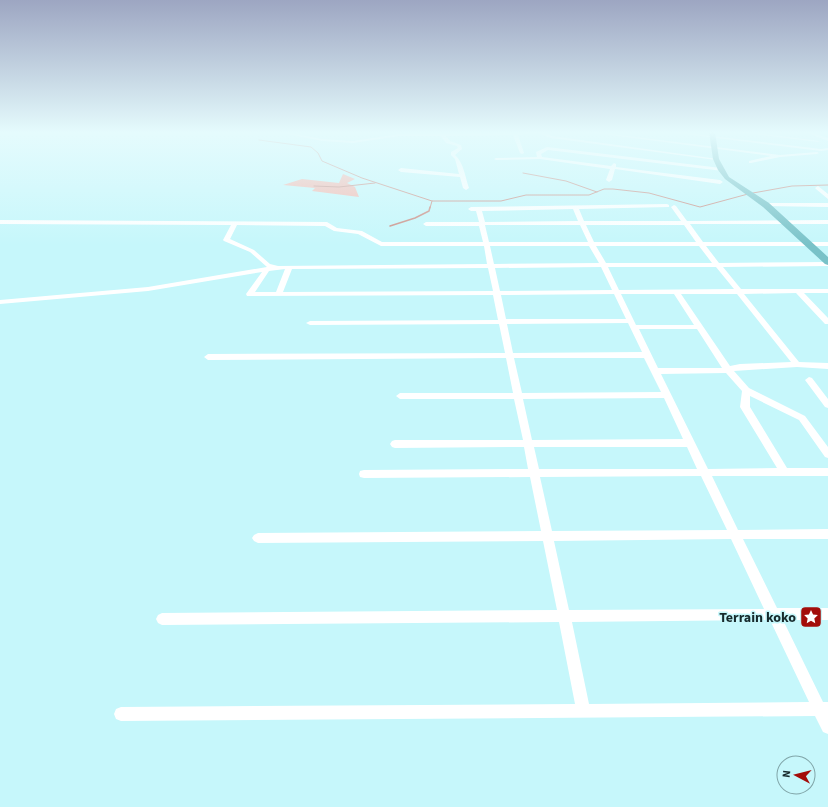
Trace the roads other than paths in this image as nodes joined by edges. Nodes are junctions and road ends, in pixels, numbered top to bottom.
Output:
1 (401, 170) dead end
2 (461, 170) edge
3 (612, 170) edge
4 (626, 170) edge
5 (720, 170) edge
6 (463, 176) junction
7 (609, 180) dead end
8 (720, 182) dead end
9 (466, 188) dead end
10 (818, 188) dead end
11 (828, 197) edge
12 (766, 205) junction
13 (828, 205) edge
14 (575, 207) junction
15 (0, 222) edge
16 (786, 222) junction
17 (828, 222) edge
18 (583, 223) junction
19 (686, 223) junction
20 (426, 224) dead end
21 (483, 224) junction
22 (234, 225) junction
23 (701, 244) junction
24 (807, 244) junction
25 (828, 244) edge
26 (486, 245) junction
27 (592, 245) junction
28 (828, 263) edge
29 (718, 264) junction
30 (604, 266) junction
31 (289, 267) junction
32 (491, 267) junction
33 (276, 268) junction
34 (267, 269) junction
35 (798, 291) junction
36 (828, 291) edge
37 (616, 292) junction
38 (676, 292) junction
39 (740, 292) junction
40 (280, 293) junction
41 (497, 293) junction
42 (0, 302) edge
43 (310, 322) dead end
44 (504, 322) junction
45 (828, 322) edge
46 (632, 324) junction
47 (699, 327) junction
48 (647, 355) junction
49 (510, 356) junction
50 (208, 357) dead end
51 (797, 364) junction
52 (828, 366) edge
53 (728, 370) junction
54 (655, 371) junction
55 (809, 380) dead end
56 (746, 390) junction
57 (666, 395) junction
58 (400, 396) dead end
59 (519, 396) junction
60 (828, 405) edge
61 (690, 443) junction
62 (395, 444) dead end
63 (528, 444) junction
64 (828, 454) edge
65 (784, 472) junction
66 (828, 472) edge
67 (704, 473) junction
68 (364, 474) dead end
69 (535, 474) junction
70 (828, 534) edge
71 (734, 535) junction
72 (548, 536) junction
73 (258, 538) dead end
74 (828, 614) edge
75 (773, 615) junction
76 (564, 616) junction
77 (162, 619) dead end
78 (823, 709) edge
79 (584, 711) junction
80 (121, 714) dead end
81 (828, 728) edge

1 - 6 street
2 - 6 street
3 - 7 street
4 - 8 street
5 - 12 main road
6 - 9 street
10 - 11 street
12 - 13 street
12 - 16 main road
14 - 18 street
14 - 19 street
14 - 21 street
15 - 22 street
16 - 17 street
16 - 19 street
16 - 24 main road
18 - 19 street
18 - 21 street
18 - 27 street
19 - 23 street
20 - 21 street
21 - 26 street
22 - 26 street
22 - 33 street
23 - 24 street
23 - 27 street
23 - 29 street
24 - 25 street
24 - 28 main road
26 - 27 street
26 - 32 street
27 - 30 street
28 - 29 street
29 - 30 street
29 - 39 street
30 - 32 street
30 - 37 street
31 - 32 street
31 - 33 street
31 - 40 street
32 - 41 street
33 - 34 street
34 - 40 street
34 - 42 street
35 - 36 street
35 - 39 street
35 - 45 street
37 - 38 street
37 - 41 street
37 - 46 street
38 - 39 street
38 - 47 street
39 - 51 street
40 - 41 street
41 - 44 street
43 - 44 street
44 - 46 street
44 - 49 street
46 - 47 street
46 - 48 street
47 - 53 street
48 - 49 street
48 - 54 street
49 - 50 street
49 - 59 street
51 - 52 street
51 - 53 street
53 - 54 street
53 - 56 street
54 - 57 street
55 - 60 street
56 - 64 street
56 - 65 street
57 - 59 street
57 - 61 street
58 - 59 street
59 - 63 street
61 - 63 street
61 - 67 street
62 - 63 street
63 - 69 street
65 - 66 street
65 - 67 street
67 - 69 street
67 - 71 street
68 - 69 street
69 - 72 street
70 - 71 street
71 - 72 street
71 - 75 street
72 - 73 street
72 - 76 street
74 - 75 street
75 - 76 street
75 - 78 street
76 - 77 street
76 - 79 street
78 - 79 street
78 - 81 street
79 - 80 street

